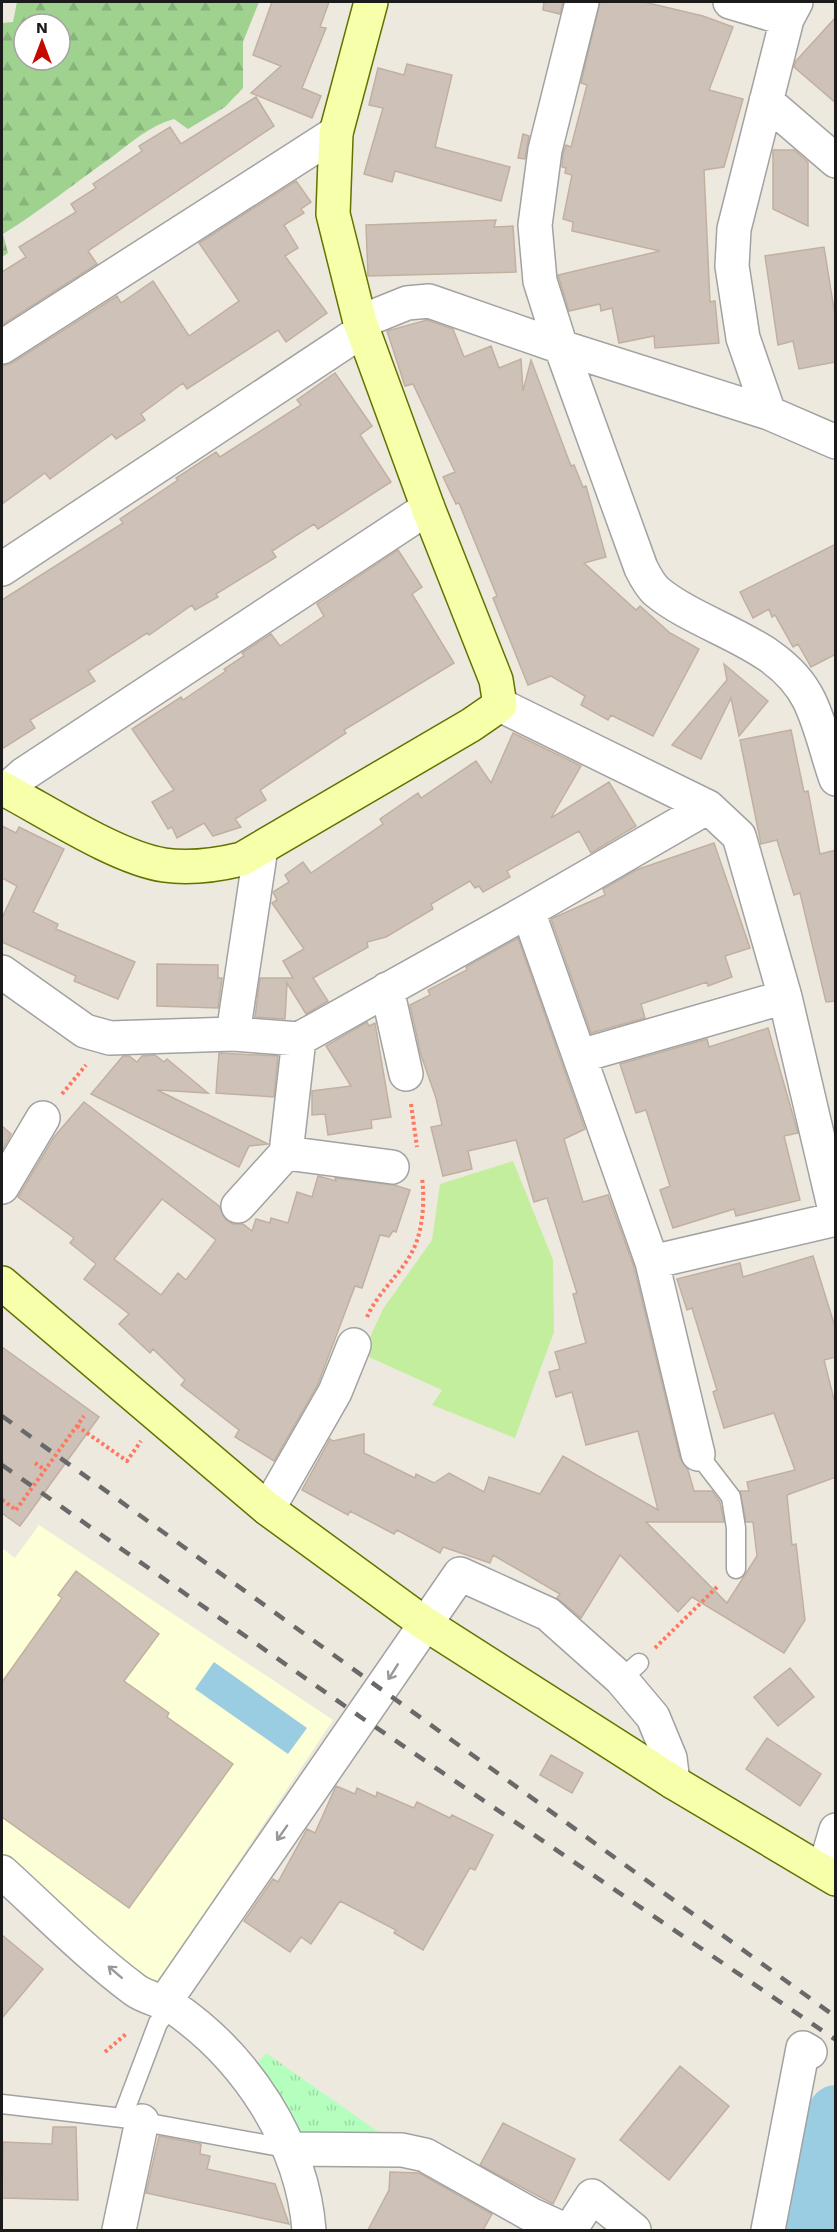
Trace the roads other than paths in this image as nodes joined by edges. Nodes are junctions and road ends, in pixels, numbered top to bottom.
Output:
1 (371, 2) edge
2 (582, 2) edge
3 (730, 2) edge
4 (792, 10) edge
5 (766, 101) junction
6 (336, 133) junction
7 (836, 161) edge
8 (361, 326) junction
9 (2, 347) edge
10 (561, 347) junction
11 (769, 413) junction
12 (836, 442) edge
13 (428, 508) junction
14 (2, 569) edge
15 (500, 705) junction
16 (836, 779) edge
17 (4, 789) edge
18 (708, 807) junction
19 (261, 848) junction
20 (528, 911) junction
21 (2, 972) edge
22 (387, 988) junction
23 (785, 997) junction
24 (233, 1034) junction
25 (299, 1039) junction
26 (580, 1056) junction
27 (406, 1074) road end
28 (43, 1118) road end
29 (286, 1153) junction
30 (411, 1166) road end
31 (2, 1187) edge
32 (238, 1206) dead end
33 (836, 1217) edge
34 (652, 1262) junction
35 (2, 1283) edge
36 (354, 1345) road end
37 (698, 1454) joint
38 (268, 1509) junction
39 (736, 1569) road end
40 (424, 1623) junction
41 (673, 1782) junction
42 (836, 1830) edge
43 (2, 1872) edge
44 (830, 1875) edge
45 (167, 2005) junction
46 (810, 2052) dead end
47 (2, 2104) edge
48 (132, 2119) junction
49 (291, 2149) junction
50 (525, 2222) edge
51 (123, 2230) edge
52 (309, 2230) edge
53 (568, 2230) edge
54 (634, 2230) edge
55 (768, 2230) edge

1 - 6 street
2 - 10 street
3 - 4 street
4 - 5 street
5 - 7 street
5 - 11 street
6 - 8 street
6 - 9 street
8 - 10 street
8 - 13 street
8 - 14 street
10 - 11 street
10 - 16 street
11 - 12 street
13 - 15 street
13 - 17 street
15 - 18 street
15 - 19 street
17 - 19 street
18 - 20 street
18 - 23 street
19 - 24 street
20 - 22 street
20 - 26 street
21 - 24 street
22 - 25 street
22 - 27 street
23 - 26 street
23 - 33 street
24 - 25 street
25 - 29 street
26 - 34 street
28 - 31 street
29 - 30 street
29 - 32 street
33 - 34 street
34 - 37 street
35 - 38 street
36 - 38 street
37 - 39 lane
38 - 40 street
40 - 41 street
40 - 41 street
40 -> 45 street
41 - 44 street
42 - 44 street
45 -> 43 street
45 - 48 lane
45 - 49 street
46 - 55 street
47 - 48 lane
48 - 49 lane
48 - 51 street
49 - 50 street
49 - 52 street
50 - 53 street
53 - 54 street

